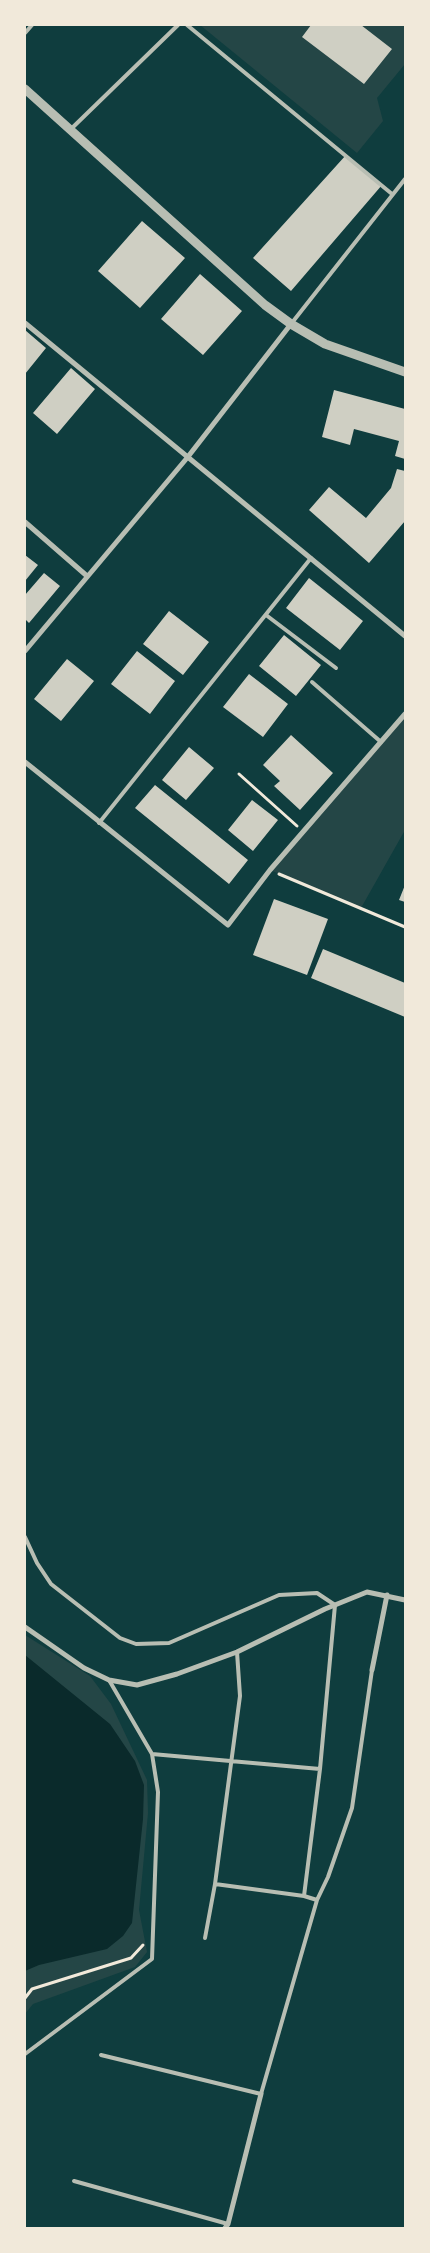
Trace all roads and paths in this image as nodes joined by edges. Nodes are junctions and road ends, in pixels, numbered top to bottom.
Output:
1 (32, 25) edge
2 (178, 25) edge
3 (187, 25) edge
4 (25, 33) edge
5 (25, 89) edge
6 (70, 131) junction
7 (405, 179) edge
8 (392, 194) junction
9 (25, 323) edge
10 (291, 324) junction
11 (405, 372) edge
12 (187, 458) junction
13 (25, 522) edge
14 (311, 558) junction
15 (87, 576) junction
16 (266, 614) junction
17 (405, 636) edge
18 (25, 650) edge
19 (336, 668) dead end
20 (312, 682) dead end
21 (405, 714) edge
22 (381, 742) junction
23 (25, 762) edge
24 (239, 774) dead end
25 (100, 823) junction
26 (303, 832) junction
27 (270, 870) junction
28 (405, 927) edge
29 (25, 1537) edge
30 (387, 1595) junction
31 (405, 1600) edge
32 (335, 1605) junction
33 (25, 1627) edge
34 (237, 1652) junction
35 (372, 1670) joint
36 (109, 1680) junction
37 (152, 1754) junction
38 (230, 1761) junction
39 (320, 1770) junction
40 (215, 1884) junction
41 (304, 1896) junction
42 (316, 1900) junction
43 (153, 1934) junction
44 (205, 1938) dead end
45 (25, 1998) edge
46 (25, 2054) edge
47 (101, 2056) dead end
48 (261, 2094) junction
49 (74, 2181) dead end
50 (227, 2226) edge

1 - 4 lane
2 - 6 lane
3 - 8 lane
5 - 6 street
6 - 10 street
7 - 8 lane
8 - 10 lane
9 - 12 street
10 - 11 street
10 - 12 street
12 - 14 street
12 - 15 street
13 - 15 street
14 - 16 lane
14 - 17 street
15 - 18 street
16 - 19 lane
16 - 25 lane
20 - 22 lane
21 - 22 street
22 - 26 street
23 - 25 street
24 - 26 path
25 - 27 street
26 - 27 street
27 - 28 path
29 - 32 lane
30 - 31 street
30 - 32 street
30 - 35 street
32 - 34 street
32 - 39 lane
33 - 36 street
34 - 36 street
34 - 38 lane
35 - 42 lane
36 - 37 lane
37 - 38 lane
37 - 43 lane
38 - 39 lane
38 - 40 lane
39 - 41 lane
40 - 41 lane
40 - 44 lane
41 - 42 lane
42 - 48 lane
43 - 45 path
43 - 46 lane
47 - 48 lane
48 - 50 street
49 - 50 lane

